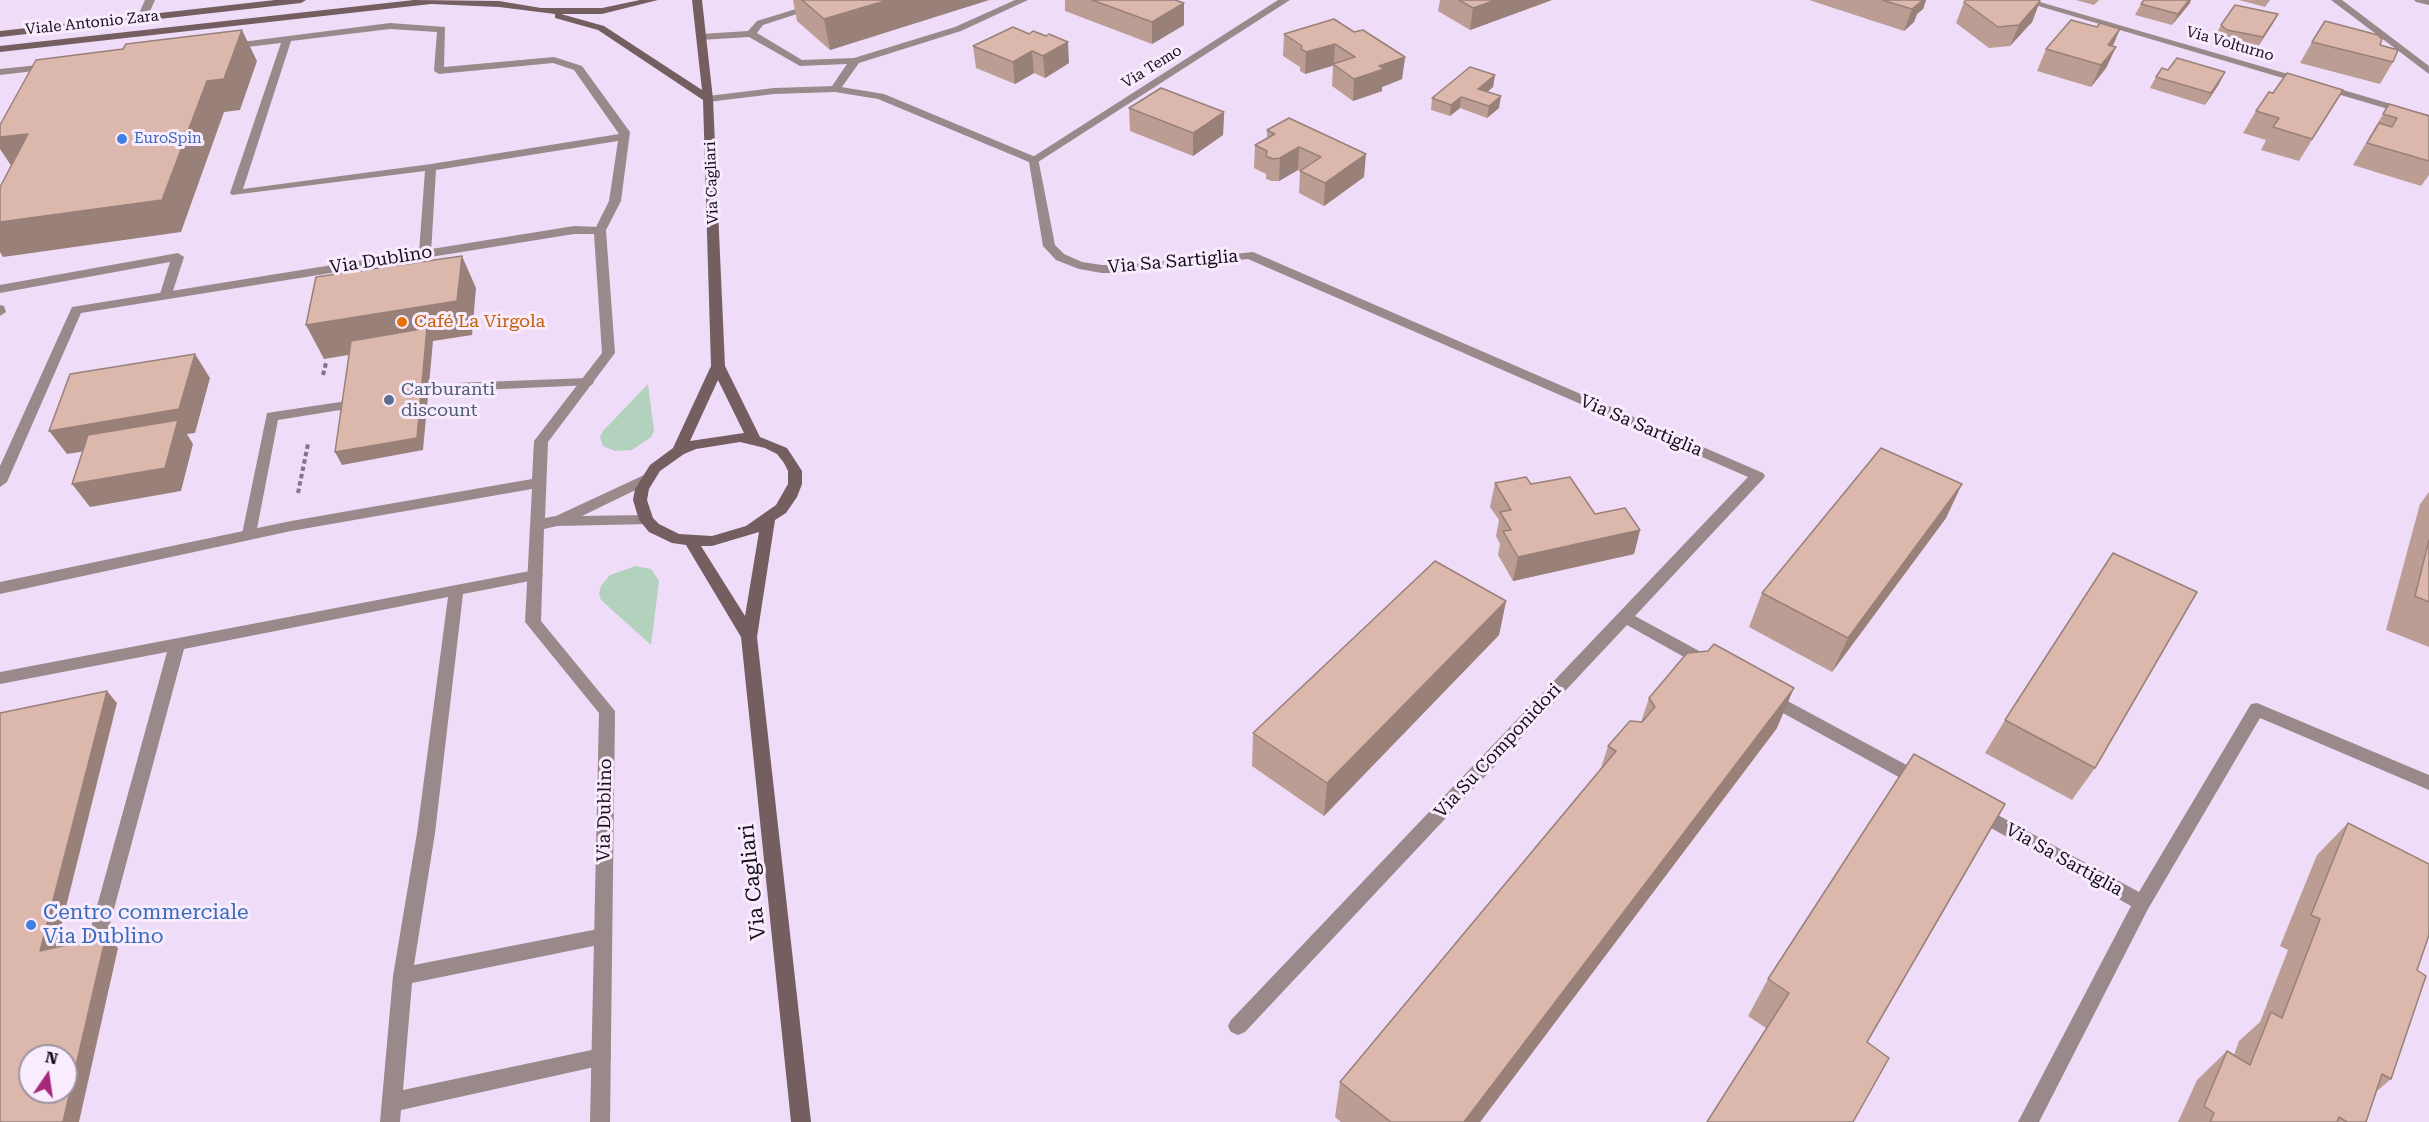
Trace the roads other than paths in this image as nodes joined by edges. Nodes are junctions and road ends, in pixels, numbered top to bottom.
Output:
1 (150, 0) edge
2 (302, 0) edge
3 (653, 0) edge
4 (697, 0) edge
5 (835, 0) edge
6 (1023, 0) edge
7 (1285, 0) edge
8 (2023, 0) edge
9 (2336, 0) edge
10 (2419, 0) edge
11 (2429, 3) edge
12 (541, 11) junction
13 (142, 18) junction
14 (0, 34) edge
15 (751, 34) junction
16 (701, 37) junction
17 (287, 39) junction
18 (215, 48) edge
19 (0, 49) edge
20 (855, 61) junction
21 (61, 66) edge
22 (2429, 71) edge
23 (0, 72) edge
24 (835, 89) junction
25 (708, 99) junction
26 (2429, 118) edge
27 (624, 137) junction
28 (1035, 160) junction
29 (431, 167) junction
30 (600, 231) junction
31 (425, 253) junction
32 (0, 289) edge
33 (166, 294) junction
34 (718, 366) junction
35 (587, 382) junction
36 (398, 397) edge
37 (374, 401) edge
38 (754, 439) junction
39 (679, 451) junction
40 (1758, 476) joint
41 (647, 479) junction
42 (0, 482) edge
43 (539, 483) junction
44 (646, 520) junction
45 (557, 521) junction
46 (768, 521) junction
47 (537, 525) junction
48 (249, 534) junction
49 (692, 541) junction
50 (535, 575) junction
51 (0, 588) edge
52 (456, 591) junction
53 (1625, 617) junction
54 (749, 637) junction
55 (177, 644) junction
56 (1718, 668) edge
57 (0, 678) edge
58 (1759, 691) edge
59 (2429, 783) edge
60 (1935, 789) edge
61 (1966, 806) edge
62 (2142, 903) junction
63 (603, 936) junction
64 (87, 976) edge
65 (403, 976) junction
66 (1238, 1026) dead end
67 (601, 1057) junction
68 (391, 1112) edge
69 (600, 1122) edge
70 (801, 1122) edge
71 (2028, 1122) edge

1 - 13 street
2 - 13 main road, Viale Antonio Zara
3 - 12 main road, Viale Antonio Zara
4 - 16 main road, Via Cagliari
5 - 15 street
6 - 20 street
7 - 28 street, Via Temo
8 - 26 street, Via Volturno
9 - 22 street
10 - 11 street
12 - 19 main road, Viale Antonio Zara
12 - 25 main road
13 - 14 main road, Viale Antonio Zara
15 - 16 street
15 - 20 street
16 - 25 main road, Via Cagliari
17 - 18 street
17 - 27 street
17 - 29 street
20 - 24 street
21 - 23 street
24 - 25 street
24 - 28 street
25 - 34 main road, Via Cagliari
27 - 29 street
27 - 30 street
28 - 40 street, Via Sa Sartiglia
29 - 31 street
30 - 31 street, Via Dublino
30 - 35 street, Via Dublino
31 - 33 street, Via Dublino
32 - 33 street
33 - 42 street, Via Dublino
34 - 38 main road, Via Cagliari
34 - 39 main road, Via Cagliari
35 - 36 street
35 - 43 street, Via Dublino
37 - 48 street
38 - 39 main road, Via Cagliari
38 - 46 main road, Via Cagliari
39 - 41 main road, Via Cagliari
40 - 53 street, Via Su Componidori
41 - 44 main road
41 - 45 street
43 - 47 street, Via Dublino
43 - 48 street
44 - 45 street
44 - 49 main road, Via Cagliari
45 - 47 street
46 - 49 main road, Via Cagliari
46 - 54 main road, Via Cagliari
47 - 50 street, Via Dublino
48 - 51 street
49 - 54 main road, Via Cagliari
50 - 52 street
50 - 63 street, Via Dublino
52 - 55 street
52 - 65 street
53 - 56 street
53 - 66 street, Via Su Componidori
54 - 70 main road, Via Cagliari
55 - 57 street
55 - 64 street
58 - 60 street
59 - 62 street, Via Sa Sartiglia
61 - 62 street, Via Sa Sartiglia
62 - 71 street
63 - 65 street
63 - 67 street, Via Dublino
65 - 68 street
67 - 68 street
67 - 69 street, Via Dublino

